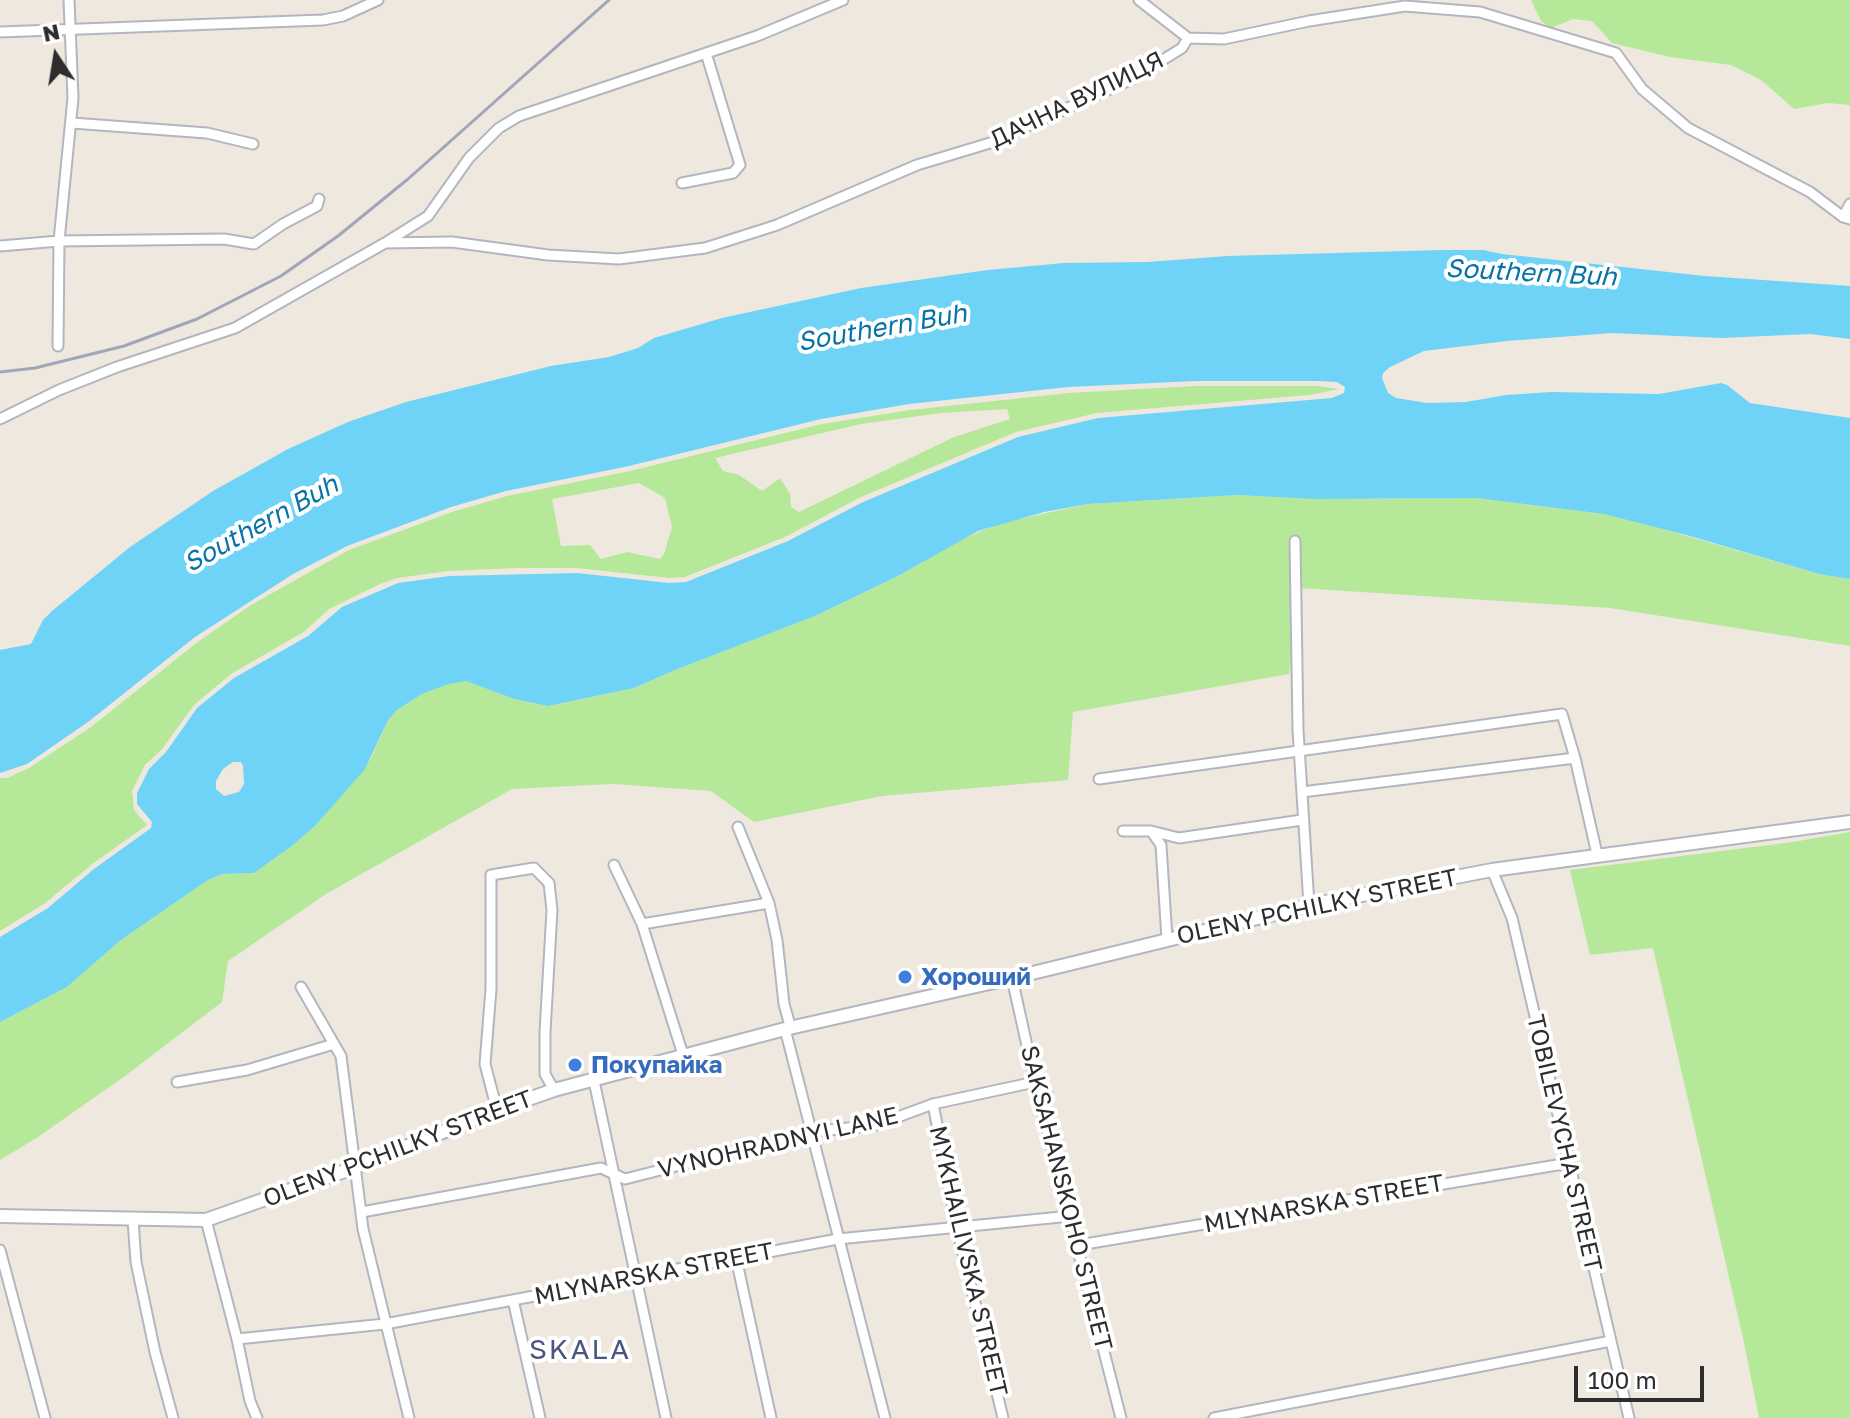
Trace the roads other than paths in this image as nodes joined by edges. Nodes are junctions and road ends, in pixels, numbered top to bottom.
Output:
1 (69, 0) edge
2 (378, 0) edge
3 (843, 0) edge
4 (1139, 0) edge
5 (1403, 3) edge
6 (72, 29) junction
7 (0, 32) edge
8 (1188, 38) junction
9 (706, 53) junction
10 (72, 123) junction
11 (253, 144) dead end
12 (682, 183) dead end
13 (319, 199) dead end
14 (1850, 204) edge
15 (1846, 218) edge
16 (59, 241) junction
17 (385, 243) junction
18 (0, 246) edge
19 (58, 346) dead end
20 (0, 419) edge
21 (1295, 541) dead end
22 (1299, 749) junction
23 (1575, 758) junction
24 (1099, 779) dead end
25 (1302, 792) junction
26 (1302, 820) junction
27 (1850, 822) edge
28 (738, 827) dead end
29 (1123, 831) dead end
30 (1151, 831) junction
31 (1597, 854) junction
32 (614, 865) dead end
33 (1492, 870) junction
34 (769, 903) junction
35 (1309, 905) junction
36 (642, 924) junction
37 (1167, 939) junction
38 (1012, 978) junction
39 (301, 987) dead end
40 (788, 1029) junction
41 (334, 1044) junction
42 (684, 1058) junction
43 (594, 1081) junction
44 (177, 1082) dead end
45 (1035, 1082) junction
46 (554, 1090) junction
47 (1047, 1094) dead end
48 (933, 1104) junction
49 (497, 1110) junction
50 (810, 1132) junction
51 (1569, 1163) junction
52 (356, 1167) junction
53 (612, 1173) junction
54 (362, 1212) junction
55 (0, 1216) edge
56 (1071, 1216) junction
57 (133, 1220) junction
58 (206, 1220) junction
59 (957, 1228) junction
60 (838, 1239) junction
61 (1079, 1245) junction
62 (0, 1250) edge
63 (736, 1258) junction
64 (635, 1277) junction
65 (513, 1300) junction
66 (385, 1324) junction
67 (237, 1339) junction
68 (1611, 1341) junction
69 (45, 1418) edge
70 (173, 1418) edge
71 (257, 1418) edge
72 (409, 1418) edge
73 (540, 1418) edge
74 (666, 1418) edge
75 (771, 1418) edge
76 (885, 1418) edge
77 (1003, 1418) edge
78 (1121, 1418) edge
79 (1214, 1418) edge
80 (1629, 1418) edge

1 - 6 street
2 - 6 street
3 - 9 street
4 - 8 street
5 - 8 street, ДАЧНА ВУЛИЦЯ
5 - 15 street, ДАЧНА ВУЛИЦЯ
6 - 7 street
6 - 10 street
8 - 17 street, ДАЧНА ВУЛИЦЯ
9 - 12 street
9 - 17 street
10 - 11 street
10 - 16 street
13 - 16 street
14 - 15 street, ДАЧНА ВУЛИЦЯ
16 - 18 street
16 - 19 street
17 - 20 street
21 - 22 street
22 - 23 street
22 - 24 street
22 - 25 street
23 - 25 street
23 - 31 street
25 - 26 street
26 - 30 street
26 - 35 street
27 - 31 street, OLENY PCHILKY STREET
28 - 34 street
29 - 30 street
30 - 37 street
31 - 33 street, OLENY PCHILKY STREET
32 - 36 street
33 - 35 street, OLENY PCHILKY STREET
33 - 51 street, TOBILEVYCHA STREET
34 - 36 street
34 - 40 street
35 - 37 street, OLENY PCHILKY STREET
36 - 42 street
37 - 38 street, OLENY PCHILKY STREET
38 - 40 street, OLENY PCHILKY STREET
38 - 45 street, SAKSAHANSKOHO STREET
39 - 41 street
40 - 42 street, OLENY PCHILKY STREET
40 - 50 street
41 - 44 street
41 - 52 street
42 - 43 street, OLENY PCHILKY STREET
43 - 46 street, OLENY PCHILKY STREET
43 - 53 street
45 - 47 street
45 - 48 street, VYNOHRADNYI LANE
45 - 56 street, SAKSAHANSKOHO STREET
46 - 49 street, OLENY PCHILKY STREET
46 - 49 street
48 - 50 street, VYNOHRADNYI LANE
48 - 59 street, MYKHAILIVSKA STREET
49 - 52 street, OLENY PCHILKY STREET
50 - 53 street, VYNOHRADNYI LANE
50 - 60 street
51 - 61 street, MLYNARSKA STREET
51 - 68 street, TOBILEVYCHA STREET
52 - 54 street
52 - 58 street, OLENY PCHILKY STREET
53 - 54 street, VYNOHRADNYI LANE
53 - 64 street
54 - 66 street
55 - 57 street, OLENY PCHILKY STREET
56 - 59 street, MLYNARSKA STREET
56 - 61 street, SAKSAHANSKOHO STREET
57 - 58 street, OLENY PCHILKY STREET
57 - 70 street
58 - 67 street
59 - 60 street, MLYNARSKA STREET
59 - 77 street, MYKHAILIVSKA STREET
60 - 63 street, MLYNARSKA STREET
60 - 76 street
61 - 78 street, SAKSAHANSKOHO STREET
62 - 69 street
63 - 64 street, MLYNARSKA STREET
63 - 75 street
64 - 65 street, MLYNARSKA STREET
64 - 74 street
65 - 66 street, MLYNARSKA STREET
65 - 73 street
66 - 67 street, MLYNARSKA STREET
66 - 72 street
67 - 71 street
68 - 79 street
68 - 80 street, TOBILEVYCHA STREET

